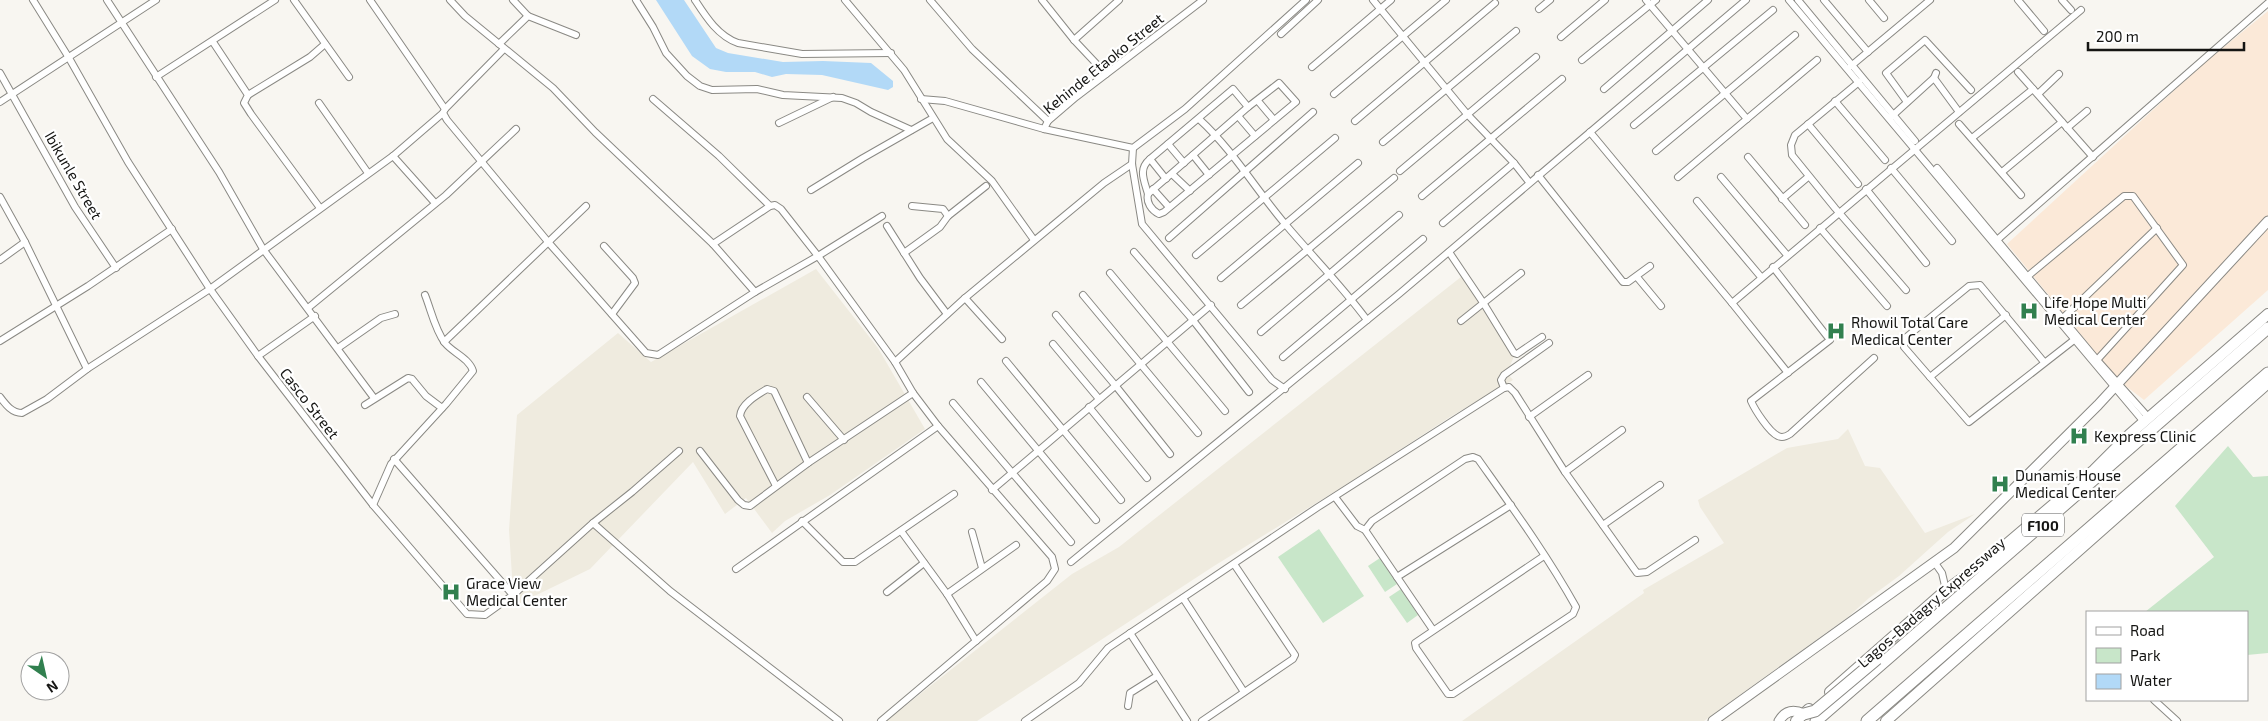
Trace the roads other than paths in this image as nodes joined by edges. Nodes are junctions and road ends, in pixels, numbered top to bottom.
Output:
1 (33, 0) edge
2 (107, 0) edge
3 (156, 0) edge
4 (275, 0) edge
5 (294, 0) edge
6 (370, 0) edge
7 (450, 0) edge
8 (512, 0) edge
9 (636, 0) edge
10 (695, 0) edge
11 (845, 0) edge
12 (930, 0) edge
13 (1042, 0) edge
14 (1119, 0) edge
15 (1203, 0) edge
16 (1306, 0) edge
17 (1318, 0) edge
18 (1373, 0) edge
19 (1446, 0) edge
20 (1550, 0) edge
21 (1605, 0) edge
22 (1656, 0) edge
23 (1708, 0) edge
24 (1746, 0) edge
25 (1789, 0) edge
26 (1798, 0) edge
27 (1824, 0) edge
28 (1869, 0) edge
29 (1930, 0) edge
30 (2018, 0) edge
31 (2062, 0) edge
32 (2260, 0) edge
33 (1387, 1) edge
34 (1648, 2) edge
35 (1495, 3) dead end
36 (2267, 6) edge
37 (1380, 9) junction
38 (1539, 9) dead end
39 (1773, 10) dead end
40 (2071, 10) dead end
41 (2081, 10) dead end
42 (528, 16) junction
43 (1884, 18) dead end
44 (122, 22) junction
45 (1671, 30) junction
46 (1516, 31) dead end
47 (2044, 31) dead end
48 (1280, 34) dead end
49 (1795, 34) dead end
50 (576, 36) dead end
51 (1403, 36) junction
52 (1560, 37) dead end
53 (1074, 40) junction
54 (212, 42) junction
55 (325, 44) junction
56 (501, 46) junction
57 (1688, 51) junction
58 (1868, 52) junction
59 (891, 53) junction
60 (1536, 57) dead end
61 (69, 58) junction
62 (1582, 60) dead end
63 (1817, 60) dead end
64 (1425, 62) junction
65 (1312, 67) dead end
66 (1850, 67) junction
67 (1702, 68) junction
68 (2018, 72) dead end
69 (0, 73) edge
70 (1106, 74) junction
71 (2059, 74) dead end
72 (156, 77) junction
73 (350, 77) dead end
74 (1562, 79) dead end
75 (1859, 82) junction
76 (1445, 88) junction
77 (1604, 89) dead end
78 (1971, 90) dead end
79 (2035, 92) junction
80 (13, 94) junction
81 (1334, 94) dead end
82 (1725, 94) junction
83 (248, 96) junction
84 (833, 97) junction
85 (653, 99) dead end
86 (921, 99) junction
87 (1258, 100) junction
88 (1835, 101) junction
89 (0, 102) edge
90 (1907, 102) junction
91 (319, 103) dead end
92 (1248, 107) junction
93 (2087, 110) dead end
94 (444, 111) junction
95 (1313, 112) dead end
96 (1959, 112) junction
97 (1467, 114) junction
98 (1238, 116) junction
99 (1892, 116) junction
100 (934, 118) junction
101 (1199, 118) junction
102 (1747, 119) junction
103 (1274, 120) junction
104 (1048, 121) junction
105 (1355, 121) dead end
106 (2062, 122) junction
107 (779, 123) dead end
108 (1808, 124) junction
109 (1959, 124) dead end
110 (1634, 125) dead end
111 (2067, 128) junction
112 (516, 129) dead end
113 (911, 130) junction
114 (1044, 130) junction
115 (1590, 132) junction
116 (1216, 134) junction
117 (1255, 136) junction
118 (1335, 138) dead end
119 (1972, 138) junction
120 (1489, 139) junction
121 (1383, 142) dead end
122 (1168, 144) junction
123 (1917, 147) junction
124 (1133, 148) junction
125 (1656, 151) dead end
126 (1193, 155) junction
127 (393, 156) junction
128 (1232, 156) junction
129 (1748, 157) dead end
130 (2093, 157) junction
131 (1150, 158) junction
132 (1885, 160) dead end
133 (482, 161) junction
134 (1184, 163) junction
135 (1358, 163) dead end
136 (1514, 163) junction
137 (1132, 164) junction
138 (1891, 168) junction
139 (1245, 171) junction
140 (1400, 171) dead end
141 (2002, 172) junction
142 (368, 173) junction
143 (1172, 174) junction
144 (1209, 175) junction
145 (1538, 175) junction
146 (1678, 177) dead end
147 (1721, 177) dead end
148 (1808, 177) junction
149 (1394, 178) dead end
150 (1166, 179) junction
151 (1529, 182) junction
152 (1858, 184) dead end
153 (986, 186) dead end
154 (1866, 189) junction
155 (811, 190) dead end
156 (1151, 191) junction
157 (1190, 192) junction
158 (2021, 194) dead end
159 (0, 196) edge
160 (1422, 196) dead end
161 (1264, 197) junction
162 (1782, 198) junction
163 (1697, 201) dead end
164 (435, 203) junction
165 (586, 206) dead end
166 (770, 206) junction
167 (912, 206) dead end
168 (320, 208) junction
169 (1169, 208) junction
170 (1839, 212) junction
171 (1399, 215) dead end
172 (882, 216) dead end
173 (948, 216) junction
174 (2268, 221) edge
175 (1443, 223) dead end
176 (1286, 225) junction
177 (1805, 225) dead end
178 (887, 226) dead end
179 (2268, 227) edge
180 (1820, 228) junction
181 (2157, 228) junction
182 (172, 229) junction
183 (1169, 238) dead end
184 (1423, 239) dead end
185 (1034, 240) junction
186 (1997, 240) junction
187 (1952, 241) dead end
188 (25, 242) junction
189 (549, 243) junction
190 (713, 244) junction
191 (604, 246) dead end
192 (263, 249) junction
193 (1309, 249) junction
194 (1134, 252) dead end
195 (1449, 252) junction
196 (904, 253) junction
197 (1196, 255) dead end
198 (1787, 255) junction
199 (818, 256) junction
200 (0, 260) edge
201 (1926, 263) dead end
202 (1650, 266) dead end
203 (1773, 267) junction
204 (116, 268) junction
205 (1110, 273) dead end
206 (1331, 273) junction
207 (1521, 273) dead end
208 (2028, 276) junction
209 (1637, 277) junction
210 (1761, 277) junction
211 (1221, 278) dead end
212 (210, 289) junction
213 (1906, 290) dead end
214 (755, 292) junction
215 (425, 295) dead end
216 (1083, 295) dead end
217 (965, 298) junction
218 (1351, 300) junction
219 (1732, 302) junction
220 (1484, 304) junction
221 (1211, 305) junction
222 (1241, 305) dead end
223 (1661, 306) dead end
224 (1887, 306) dead end
225 (56, 307) junction
226 (308, 308) junction
227 (395, 314) dead end
228 (612, 314) junction
229 (947, 314) junction
230 (2268, 314) edge
231 (1056, 315) dead end
232 (2006, 315) junction
233 (314, 316) junction
234 (2063, 318) junction
235 (1192, 320) junction
236 (1367, 320) junction
237 (1461, 321) dead end
238 (2268, 328) edge
239 (1261, 332) dead end
240 (1542, 337) dead end
241 (1002, 338) dead end
242 (2074, 340) junction
243 (0, 341) edge
244 (1167, 341) junction
245 (444, 342) junction
246 (1549, 343) dead end
247 (1053, 344) dead end
248 (338, 348) junction
249 (258, 356) junction
250 (1283, 358) dead end
251 (1874, 358) dead end
252 (1006, 360) dead end
253 (2097, 360) junction
254 (895, 362) junction
255 (2044, 362) junction
256 (1141, 363) junction
257 (87, 369) junction
258 (1788, 373) junction
259 (2268, 374) edge
260 (1588, 375) dead end
261 (1930, 377) junction
262 (981, 382) dead end
263 (2268, 383) edge
264 (1115, 385) junction
265 (2117, 387) junction
266 (1504, 388) junction
267 (1285, 389) junction
268 (1249, 392) dead end
269 (913, 393) junction
270 (0, 397) edge
271 (807, 397) dead end
272 (374, 398) junction
273 (1099, 399) junction
274 (953, 403) dead end
275 (364, 405) dead end
276 (1089, 407) junction
277 (442, 408) junction
278 (1225, 411) dead end
279 (1529, 417) junction
280 (2146, 420) junction
281 (938, 426) junction
282 (1062, 430) junction
283 (1622, 430) dead end
284 (1198, 433) dead end
285 (844, 440) junction
286 (680, 451) dead end
287 (700, 451) dead end
288 (1037, 452) junction
289 (1170, 454) dead end
290 (394, 459) junction
291 (808, 463) junction
292 (1565, 472) junction
293 (1012, 473) junction
294 (1148, 478) dead end
295 (1660, 485) dead end
296 (776, 486) junction
297 (992, 490) junction
298 (954, 494) dead end
299 (1335, 497) junction
300 (1121, 500) dead end
301 (373, 505) junction
302 (1511, 505) junction
303 (1096, 520) dead end
304 (802, 521) junction
305 (592, 523) junction
306 (1602, 525) junction
307 (1365, 530) junction
308 (901, 531) junction
309 (972, 532) dead end
310 (2027, 538) junction
311 (1695, 540) dead end
312 (1071, 542) dead end
313 (1016, 545) dead end
314 (2057, 555) junction
315 (1544, 556) junction
316 (1071, 562) dead end
317 (924, 563) junction
318 (1234, 564) junction
319 (1936, 565) junction
320 (982, 568) junction
321 (736, 569) dead end
322 (1397, 577) junction
323 (1950, 587) junction
324 (887, 592) dead end
325 (947, 594) junction
326 (513, 595) junction
327 (1183, 598) junction
328 (1433, 630) junction
329 (1130, 633) junction
330 (976, 641) junction
331 (1157, 676) junction
332 (1244, 692) junction
333 (2155, 701) edge
334 (1128, 706) dead end
335 (1800, 718) edge
336 (1027, 720) edge
337 (839, 721) edge
338 (881, 721) edge
339 (1187, 721) edge
340 (1202, 721) edge
341 (1714, 721) edge
342 (1719, 721) edge
343 (1779, 721) edge
344 (1816, 721) edge
345 (1867, 721) edge
346 (1876, 721) edge
347 (1886, 721) edge
348 (2177, 721) edge

1 - 61 street, Casco Street
2 - 44 street
3 - 44 street
4 - 54 street
5 - 55 street
6 - 94 street
7 - 56 street
8 - 42 street
9 - 84 street
10 - 59 street
11 - 59 street
12 - 104 street
13 - 53 street
14 - 53 street
15 - 70 street, Kehinde Etaoko Street
16 - 124 street
17 - 48 street
18 - 37 street
19 - 51 street
20 - 38 street
21 - 52 street
22 - 34 street
23 - 45 street
24 - 57 street
25 - 66 street
26 - 66 street
27 - 58 street
28 - 43 street
29 - 58 street
30 - 47 street
31 - 40 street
32 - 36 street
33 - 37 street
34 - 45 street
34 - 62 street
35 - 64 street
36 - 130 street
37 - 51 street
37 - 65 street
39 - 67 street
41 - 96 street
42 - 50 street
42 - 56 street
44 - 61 street
44 - 72 street
45 - 57 street
45 - 77 street
46 - 76 street
49 - 82 street
51 - 64 street
51 - 81 street
53 - 70 street
54 - 72 street
54 - 83 street
55 - 73 street
55 - 83 street
56 - 94 street
56 - 190 street
57 - 67 street
57 - 115 street
58 - 66 street
59 - 86 street
60 - 97 street
61 - 80 street
61 - 182 street, Casco Street
63 - 102 street
64 - 76 street
64 - 105 street
66 - 75 street
66 - 99 street
67 - 82 street
67 - 110 street
68 - 79 street
69 - 80 street, Ibikunle Street
70 - 104 street, Kehinde Etaoko Street
71 - 79 street
72 - 192 street
74 - 120 street
75 - 88 street
75 - 99 street
76 - 97 street
76 - 121 street
78 - 90 street
79 - 106 street
79 - 119 street
80 - 89 street
80 - 204 street, Ibikunle Street
82 - 102 street
82 - 125 street
83 - 168 street
84 - 107 street
84 - 113 street
85 - 166 street
86 - 100 street
86 - 114 street
87 - 92 street
87 - 103 street
87 - 103 street
88 - 108 street
88 - 132 street
90 - 96 street
90 - 99 street
91 - 142 street
92 - 98 street
92 - 101 street
93 - 111 street
94 - 127 street
94 - 133 street
95 - 139 street
96 - 123 street
97 - 120 street
97 - 140 street
98 - 116 street
98 - 117 street
99 - 123 street
100 - 113 street
100 - 185 street
101 - 116 street
101 - 122 street
102 - 146 street
103 - 117 street
104 - 114 street, Kehinde Etaoko Street
106 - 111 street
106 - 141 street
108 - 148 street
108 - 152 street
109 - 119 street
111 - 130 street
112 - 133 street
113 - 155 street
114 - 124 street
115 - 145 street
115 - 219 street
116 - 126 street
116 - 128 street
117 - 128 street
118 - 161 street
119 - 141 street
120 - 136 street
120 - 160 street
122 - 131 street
122 - 134 street
123 - 138 street
123 - 186 street
123 - 242 street
124 - 137 street
126 - 134 street
126 - 144 street
127 - 142 street
127 - 164 street
128 - 139 street
128 - 144 street
129 - 162 street
130 - 186 street
131 - 150 street
131 - 156 street
133 - 164 street
133 - 189 street
134 - 143 street
135 - 176 street
136 - 151 street
136 - 175 street
137 - 185 street
137 - 221 street
138 - 154 street
138 - 187 street
139 - 161 street
139 - 183 street
141 - 158 street
142 - 168 street
143 - 150 street
143 - 157 street
144 - 157 street
145 - 151 street
145 - 209 street
147 - 198 street
148 - 162 street
148 - 170 street
149 - 193 street
150 - 156 street
151 - 195 street
153 - 173 street
154 - 170 street
154 - 201 street
156 - 169 street
156 - 169 street
157 - 169 street
159 - 188 street
161 - 176 street
161 - 197 street
162 - 177 street
163 - 210 street
164 - 226 street
165 - 189 street
166 - 190 street
166 - 199 street
167 - 173 street
168 - 192 street
170 - 180 street
170 - 213 street
171 - 206 street
172 - 199 street
173 - 196 street
174 - 265 main road
176 - 193 street
176 - 211 street
178 - 196 street
179 - 265 main road
180 - 198 street
180 - 224 street
181 - 208 street
181 - 234 street
181 - 253 street
182 - 204 street
182 - 212 street, Casco Street
184 - 218 street
185 - 217 street
186 - 208 street
188 - 200 street
188 - 225 street
189 - 228 street
189 - 245 street
190 - 214 street
191 - 228 street
192 - 212 street
192 - 226 street
193 - 206 street
193 - 222 street
194 - 235 street
195 - 220 street
195 - 236 street
196 - 229 street
198 - 203 street
199 - 214 street
199 - 254 street
202 - 209 street
203 - 210 street
203 - 258 street
204 - 225 street
205 - 244 street
206 - 218 street
206 - 239 street
207 - 220 street
208 - 234 street
209 - 223 street
210 - 219 street
212 - 249 street, Casco Street
212 - 257 street
214 - 228 street
215 - 245 street
216 - 256 street
217 - 229 street
217 - 241 street
218 - 236 street
218 - 250 street
219 - 258 street
220 - 237 street
220 - 240 street
221 - 235 street
221 - 267 street
225 - 243 street
225 - 257 street
226 - 233 street
227 - 248 street
229 - 254 street
230 - 280 main road, Lagos-Badagry Expressway
231 - 264 street
232 - 255 street
232 - 261 street
232 - 261 street
233 - 248 street
233 - 249 street
234 - 253 street
235 - 244 street
235 - 268 street
236 - 267 street
238 - 310 highway, Lagos-Badagry Expressway / F100
242 - 255 street
242 - 265 street
244 - 256 street
244 - 278 street
245 - 277 street
246 - 266 street
247 - 273 street
248 - 272 street
249 - 301 street, Casco Street
251 - 258 street
252 - 282 street
253 - 265 street
254 - 269 street
255 - 261 street
256 - 264 street
256 - 284 street
257 - 270 street
259 - 314 highway, F100
260 - 279 street
262 - 288 street
263 - 347 main road
264 - 273 street
264 - 289 street
265 - 280 street
265 - 319 main road
266 - 279 street
266 - 299 street
267 - 316 street
269 - 281 street
269 - 285 street
271 - 285 street
272 - 275 street
272 - 277 street
273 - 276 street
274 - 293 street
276 - 282 street
276 - 294 street
277 - 290 street
279 - 292 street
280 - 323 main road, Lagos-Badagry Expressway
281 - 297 street
281 - 304 street
282 - 288 street
282 - 300 street
283 - 292 street
285 - 291 street
286 - 305 street, Casco Street
287 - 296 street
288 - 293 street
288 - 303 street
290 - 301 street
290 - 326 street
291 - 296 street
291 - 296 street
292 - 306 street
293 - 297 street
293 - 312 street
295 - 306 street
297 - 330 street
298 - 308 street
299 - 307 street
299 - 318 street
301 - 326 street, Casco Street
302 - 307 street
302 - 315 street
302 - 322 street
304 - 308 street
304 - 321 street
305 - 326 street, Casco Street
305 - 337 street
306 - 311 street
307 - 322 street
308 - 317 street
309 - 320 street
310 - 335 highway, bridge
310 - 344 highway, Lagos-Badagry Expressway / F100
313 - 320 street
314 - 345 highway, F100
314 - 346 highway
315 - 328 street
315 - 328 street
317 - 324 street
317 - 325 street
318 - 327 street
318 - 332 street
319 - 323 street
319 - 341 main road
319 - 342 main road
320 - 325 street
322 - 328 street
323 - 335 main road, Lagos-Badagry Expressway
325 - 330 street
327 - 329 street
327 - 332 street
329 - 331 street
329 - 336 street
330 - 338 street
331 - 334 street
331 - 339 street
332 - 340 street
333 - 348 street
335 - 343 main road

